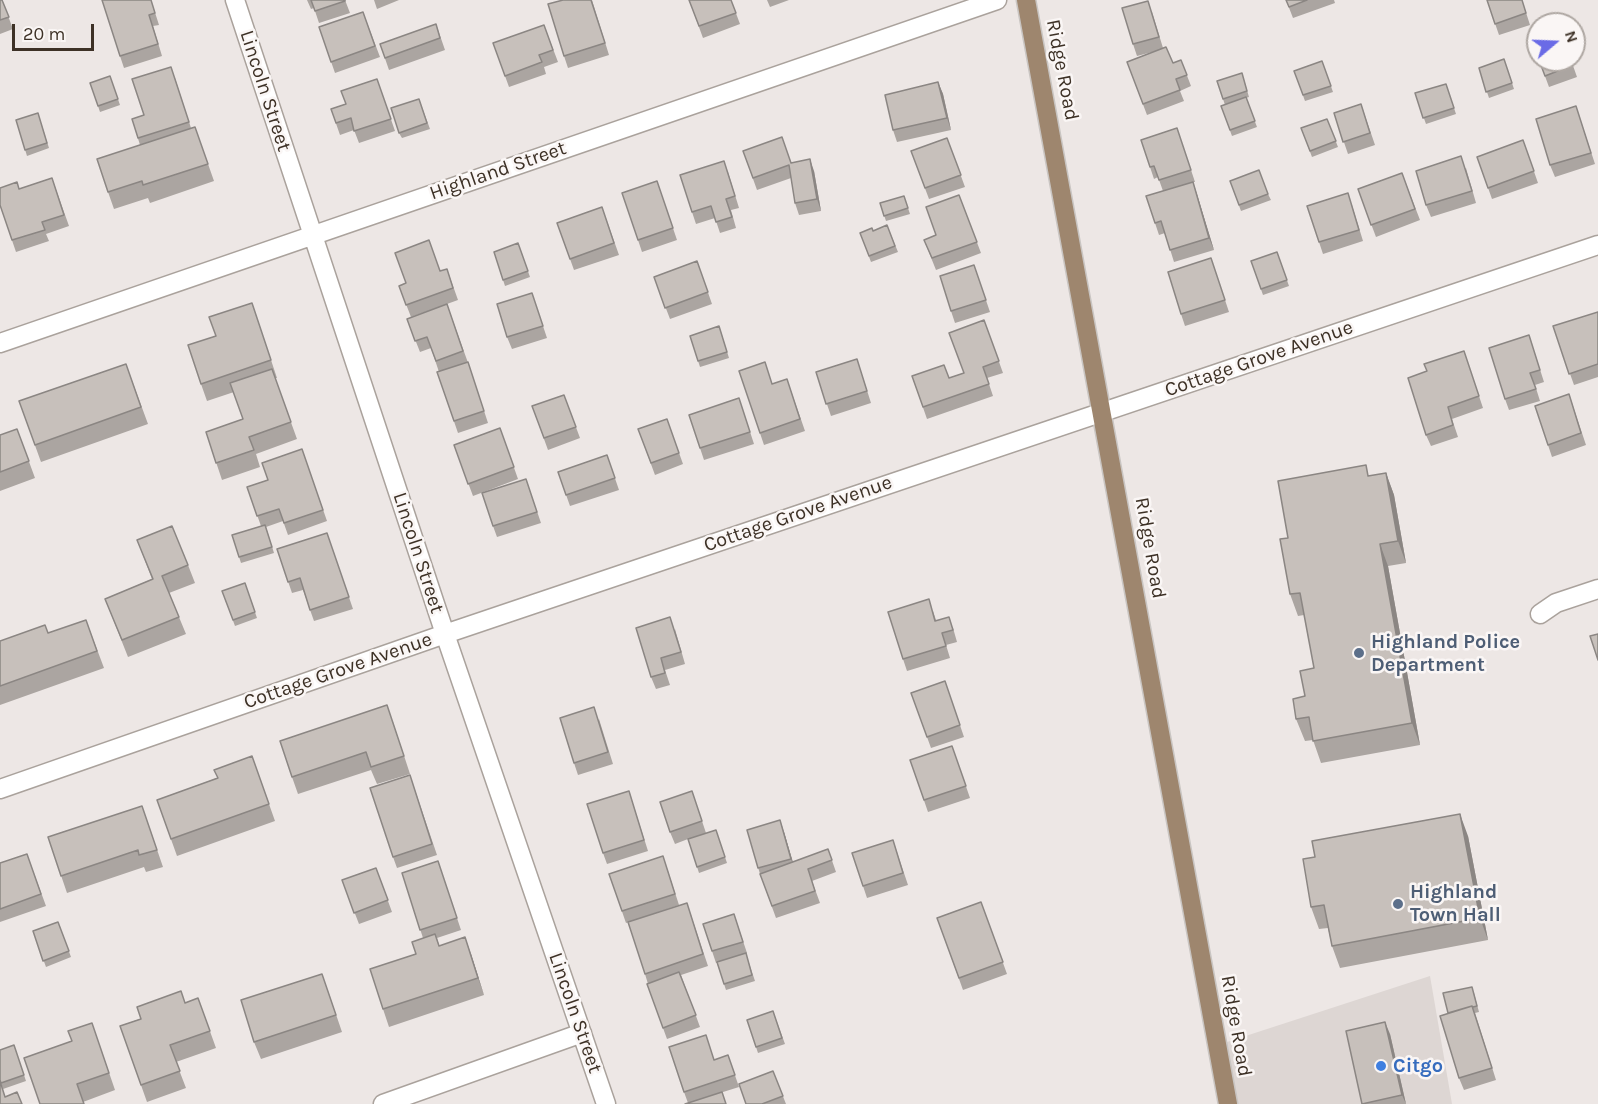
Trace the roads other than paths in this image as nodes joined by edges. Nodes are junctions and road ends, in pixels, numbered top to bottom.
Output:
1 (236, 0) edge
2 (997, 0) edge
3 (1026, 0) edge
4 (312, 234) junction
5 (1598, 245) edge
6 (0, 343) edge
7 (1103, 411) junction
8 (1598, 589) edge
9 (1540, 614) dead end
10 (445, 634) junction
11 (0, 789) edge
12 (582, 1033) junction
13 (383, 1104) edge
14 (606, 1104) edge
15 (1228, 1104) edge

1 - 4 street, Lincoln Street
2 - 4 street, Highland Street
3 - 7 main road, Ridge Road
4 - 6 street, Highland Street
4 - 10 street, Lincoln Street
5 - 7 street, Cottage Grove Avenue
7 - 10 street, Cottage Grove Avenue
7 - 15 main road, Ridge Road
8 - 9 street
10 - 11 street, Cottage Grove Avenue
10 - 12 street, Lincoln Street
12 - 13 street
12 - 14 street, Lincoln Street

